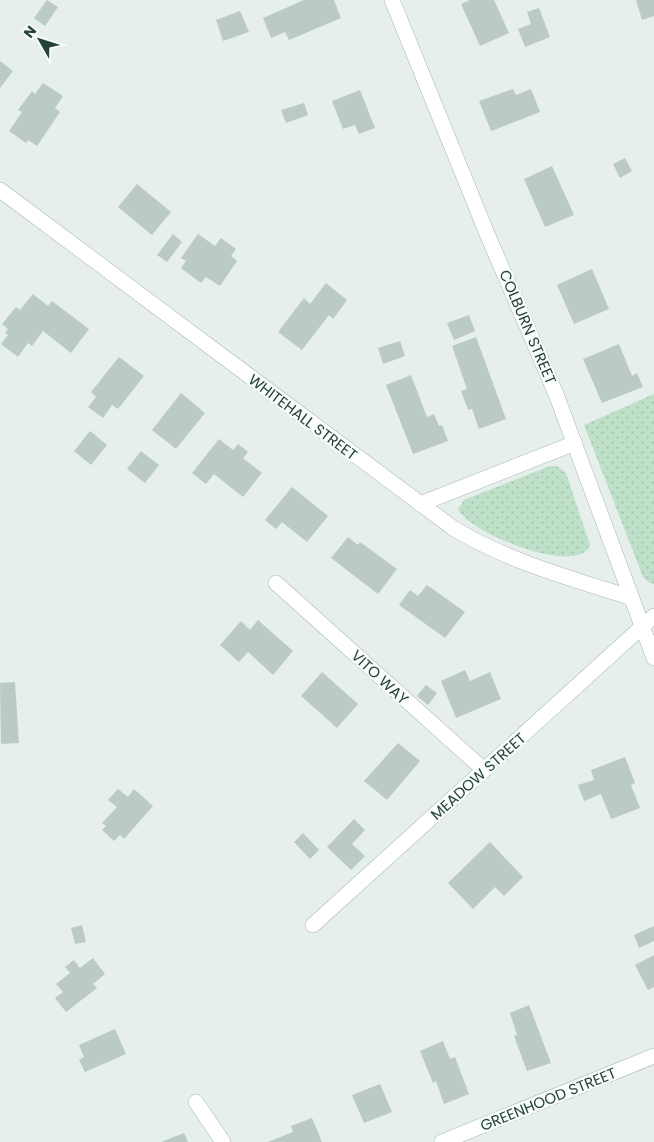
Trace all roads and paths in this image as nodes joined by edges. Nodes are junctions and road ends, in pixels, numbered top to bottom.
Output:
1 (392, 0) edge
2 (0, 190) edge
3 (575, 442) junction
4 (420, 504) junction
5 (276, 583) dead end
6 (632, 598) junction
7 (654, 616) edge
8 (642, 627) junction
9 (654, 658) edge
10 (484, 770) junction
11 (313, 925) dead end
12 (654, 1056) edge
13 (196, 1102) dead end
14 (222, 1142) edge
15 (442, 1142) edge

1 - 3 street, COLBURN STREET
2 - 4 street, WHITEHALL STREET
3 - 4 street
3 - 6 street, COLBURN STREET
4 - 6 street, WHITEHALL STREET
5 - 10 street, VITO WAY
6 - 8 street, COLBURN STREET
7 - 8 street, MEADOW STREET
8 - 9 street, COLBURN STREET
8 - 10 street, MEADOW STREET
10 - 11 street, MEADOW STREET
12 - 15 street, GREENHOOD STREET
13 - 14 street

